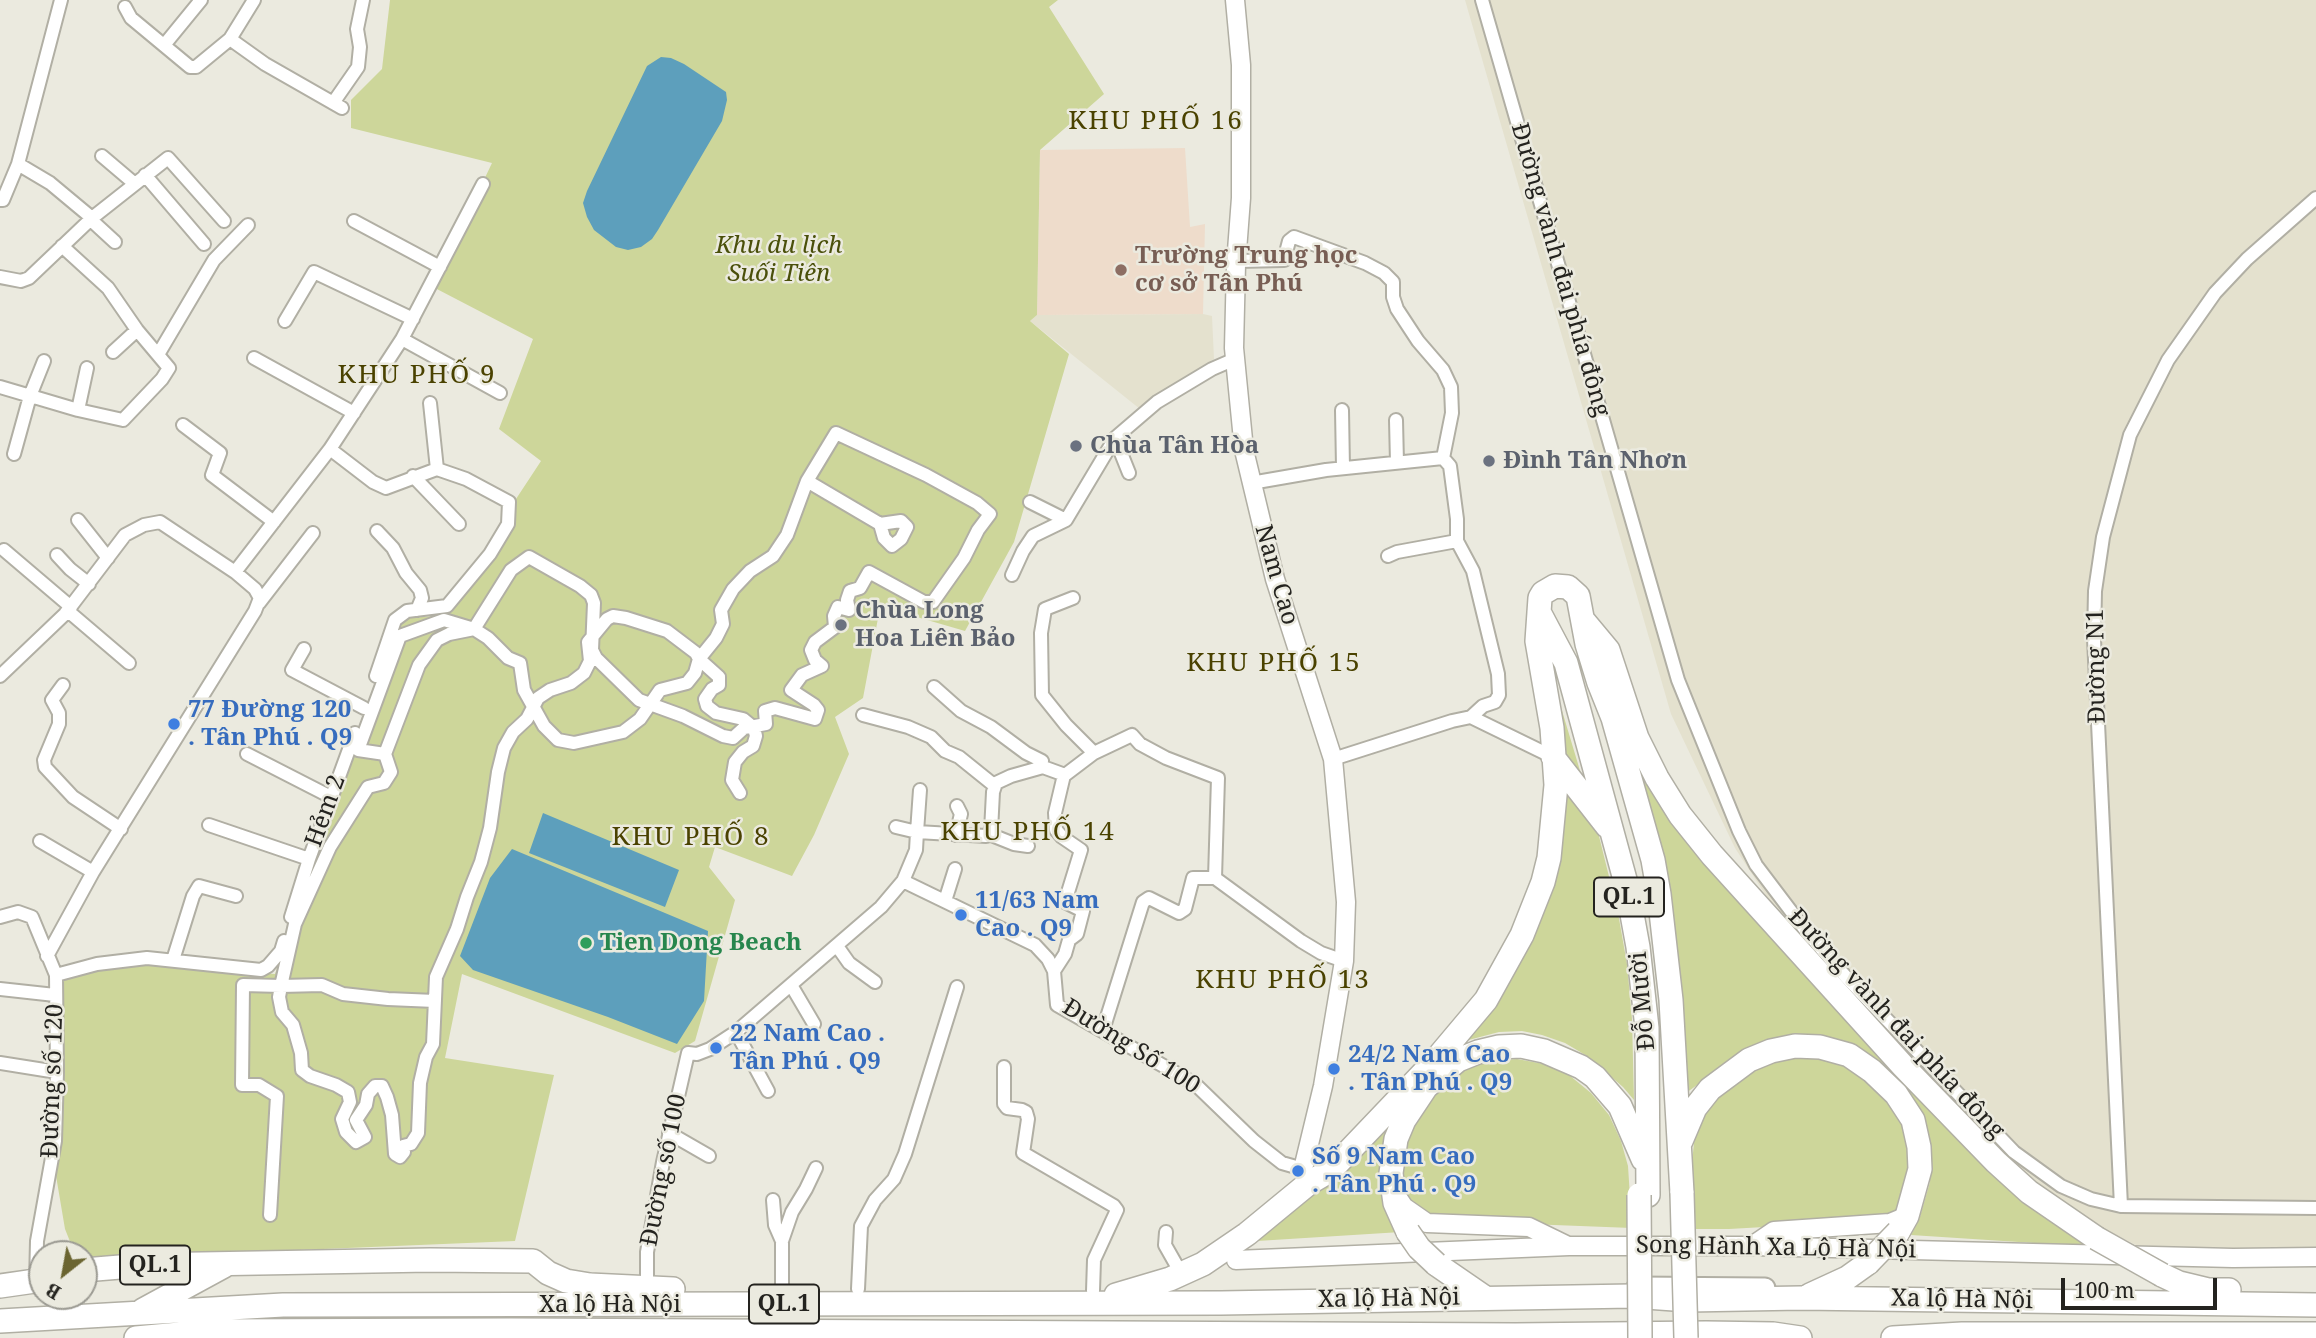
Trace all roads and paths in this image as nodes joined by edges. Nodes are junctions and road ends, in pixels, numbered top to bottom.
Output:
1 (61, 0) edge
2 (201, 0) edge
3 (254, 0) edge
4 (363, 0) edge
5 (1235, 0) edge
6 (1482, 0) edge
7 (123, 2) edge
8 (230, 39) junction
9 (165, 44) junction
10 (103, 156) dead end
11 (18, 164) junction
12 (145, 175) junction
13 (135, 184) junction
14 (483, 184) dead end
15 (2316, 198) edge
16 (0, 200) edge
17 (91, 218) junction
18 (224, 221) dead end
19 (354, 221) dead end
20 (248, 225) dead end
21 (115, 243) dead end
22 (204, 244) dead end
23 (62, 246) junction
24 (1237, 261) junction
25 (440, 267) junction
26 (0, 276) edge
27 (413, 319) junction
28 (285, 321) dead end
29 (137, 330) junction
30 (402, 339) junction
31 (113, 352) dead end
32 (159, 353) junction
33 (254, 358) dead end
34 (1235, 359) junction
35 (44, 361) dead end
36 (87, 368) dead end
37 (1, 390) edge
38 (500, 393) dead end
39 (30, 396) junction
40 (430, 403) dead end
41 (78, 410) junction
42 (1342, 410) dead end
43 (354, 413) junction
44 (1396, 420) dead end
45 (183, 425) dead end
46 (1115, 438) junction
47 (330, 449) junction
48 (14, 454) dead end
49 (1443, 458) junction
50 (1397, 463) junction
51 (1343, 468) junction
52 (437, 469) junction
53 (1129, 473) dead end
54 (413, 476) junction
55 (807, 481) junction
56 (1251, 483) junction
57 (1031, 502) dead end
58 (78, 520) dead end
59 (1066, 520) junction
60 (274, 523) junction
61 (459, 524) dead end
62 (880, 524) dead end
63 (377, 531) dead end
64 (313, 533) dead end
65 (1457, 541) junction
66 (4, 550) dead end
67 (57, 555) dead end
68 (1388, 556) dead end
69 (108, 558) junction
70 (234, 572) junction
71 (1012, 575) dead end
72 (89, 584) junction
73 (1073, 598) dead end
74 (260, 603) junction
75 (69, 609) junction
76 (417, 610) junction
77 (1582, 619) junction
78 (1538, 621) junction
79 (474, 629) junction
80 (591, 636) junction
81 (304, 649) dead end
82 (699, 659) junction
83 (129, 663) dead end
84 (0, 676) edge
85 (1599, 683) junction
86 (63, 685) dead end
87 (934, 687) dead end
88 (651, 704) junction
89 (364, 708) junction
90 (533, 708) junction
91 (863, 715) dead end
92 (1471, 717) junction
93 (754, 727) junction
94 (1094, 753) junction
95 (247, 754) dead end
96 (384, 754) junction
97 (1553, 757) junction
98 (1333, 759) junction
99 (1042, 764) junction
100 (1064, 775) junction
101 (995, 786) junction
102 (920, 790) dead end
103 (740, 793) dead end
104 (331, 797) junction
105 (957, 806) dead end
106 (1601, 817) junction
107 (209, 825) dead end
108 (896, 827) dead end
109 (121, 829) junction
110 (917, 832) junction
111 (989, 834) junction
112 (956, 835) junction
113 (1616, 839) junction
114 (40, 841) dead end
115 (1028, 846) dead end
116 (309, 859) junction
117 (955, 869) dead end
118 (93, 872) junction
119 (1215, 878) junction
120 (904, 881) junction
121 (236, 896) dead end
122 (945, 901) junction
123 (0, 917) edge
124 (837, 946) junction
125 (47, 956) junction
126 (173, 960) junction
127 (1344, 961) junction
128 (1054, 971) junction
129 (56, 975) junction
130 (875, 982) dead end
131 (791, 985) junction
132 (281, 986) junction
133 (957, 987) dead end
134 (0, 989) edge
135 (55, 995) junction
136 (435, 1001) junction
137 (814, 1024) dead end
138 (1102, 1030) junction
139 (736, 1032) junction
140 (0, 1063) edge
141 (1004, 1068) dead end
142 (57, 1072) junction
143 (768, 1091) dead end
144 (669, 1133) junction
145 (1638, 1145) junction
146 (1679, 1146) junction
147 (709, 1156) dead end
148 (816, 1168) dead end
149 (1648, 1171) junction
150 (1671, 1171) junction
151 (1306, 1176) junction
152 (1393, 1189) junction
153 (1677, 1194) junction
154 (1643, 1195) junction
155 (773, 1200) dead end
156 (2121, 1206) junction
157 (2316, 1208) edge
158 (271, 1215) dead end
159 (1903, 1224) junction
160 (1166, 1232) dead end
161 (37, 1240) edge
162 (782, 1241) junction
163 (1569, 1246) junction
164 (1752, 1246) junction
165 (2316, 1257) edge
166 (1236, 1260) dead end
167 (517, 1261) junction
168 (227, 1264) junction
169 (98, 1269) edge
170 (0, 1273) edge
171 (28, 1274) edge
172 (1182, 1275) junction
173 (28, 1277) edge
174 (0, 1286) edge
175 (859, 1289) junction
176 (782, 1290) junction
177 (945, 1290) junction
178 (1130, 1291) junction
179 (2316, 1291) edge
180 (1093, 1296) junction
181 (646, 1297) junction
182 (1485, 1297) junction
183 (1801, 1298) junction
184 (974, 1302) junction
185 (1221, 1303) junction
186 (594, 1304) junction
187 (2316, 1305) edge
188 (138, 1313) junction
189 (0, 1321) edge
190 (263, 1334) edge
191 (702, 1334) edge
192 (2314, 1334) edge
193 (1048, 1335) edge
194 (2237, 1336) edge
195 (1515, 1337) edge
196 (136, 1338) edge
197 (1640, 1338) edge
198 (1651, 1338) edge
199 (1675, 1338) edge
200 (1686, 1338) edge
201 (1800, 1338) edge
202 (1893, 1338) edge

1 - 11 street
2 - 9 street
3 - 8 street
4 - 8 street
5 - 24 main road, Nam Cao
6 - 156 street, Đường vành đai phía đông
7 - 9 street
8 - 9 street
10 - 13 street
11 - 16 street
11 - 17 street
12 - 13 street
12 - 18 street
12 - 22 street
13 - 17 street
14 - 25 street
15 - 156 street, Đường N1
17 - 21 street
17 - 23 street
19 - 25 street
20 - 32 street
23 - 26 street
23 - 29 street
24 - 34 main road, Nam Cao
24 - 49 street
25 - 27 street
27 - 28 street
27 - 30 street
29 - 31 street
29 - 32 street
30 - 38 street
30 - 43 street
32 - 41 street
33 - 43 street
34 - 46 street
34 - 56 main road, Nam Cao
35 - 39 street
36 - 41 street
37 - 39 street
39 - 41 street
39 - 48 street
40 - 52 street
42 - 51 street
43 - 47 street
44 - 50 street
45 - 60 street
46 - 53 street
46 - 59 street
47 - 54 street
47 - 60 street
49 - 50 street
49 - 65 street
50 - 51 street
51 - 56 street
52 - 54 street
52 - 76 street, Hẻm 2
54 - 61 street
55 - 62 street
55 - 82 street
55 - 93 street
56 - 98 main road, Nam Cao
57 - 59 street
58 - 69 street
59 - 71 street
60 - 70 street
63 - 76 street
64 - 74 street
65 - 68 street
65 - 92 street
66 - 75 street
67 - 72 street
69 - 70 street
69 - 72 street
70 - 74 street
72 - 75 street
73 - 94 street
74 - 109 street
75 - 83 street
75 - 84 street
76 - 89 street, Hẻm 2
77 - 78 highway, Đỗ Mười / QL.1
77 - 85 highway, Đỗ Mười / QL.1
77 - 179 highway, bridge
78 - 97 highway
78 - 106 highway, Đỗ Mười / QL.1
78 - 113 highway, Đỗ Mười / QL.1
79 - 80 street
79 - 90 street
79 - 96 street
79 - 96 street
80 - 82 street
80 - 88 street
80 - 90 street
81 - 89 street
82 - 88 street
82 - 93 street
85 - 146 highway, Đỗ Mười / QL.1
85 - 150 highway, Đỗ Mười / QL.1
86 - 109 street
87 - 99 street
88 - 90 street
88 - 93 street
89 - 104 street, Hẻm 2
90 - 136 street
91 - 101 street
92 - 97 street
92 - 98 street
93 - 103 street
94 - 100 street
94 - 119 street
95 - 104 street
96 - 132 street
97 - 106 highway
97 - 151 highway
98 - 127 main road, Nam Cao
99 - 100 street
99 - 101 street
100 - 128 street
101 - 111 street
102 - 110 street
104 - 116 street, Hẻm 2
105 - 112 street
106 - 113 highway
106 - 145 highway, Đỗ Mười / QL.1
107 - 116 street
108 - 110 street
109 - 118 street
110 - 112 street
110 - 120 street
111 - 112 street
111 - 115 street
113 - 149 highway, Đỗ Mười / QL.1
114 - 118 street
116 - 126 street, Hẻm 2
117 - 122 street
118 - 125 street
119 - 127 street
119 - 138 street
120 - 122 street, Đường Số 100
120 - 124 street
121 - 126 street
122 - 128 street, Đường Số 100
123 - 125 street, Đường số 120
124 - 130 street
124 - 131 street
125 - 129 street, Đường số 120
126 - 129 street, Hẻm 2
127 - 151 main road, Nam Cao
128 - 138 street, Đường Số 100
129 - 135 street, Đường số 120
131 - 137 street
131 - 139 street
132 - 136 street
132 - 136 street
132 - 158 street
133 - 175 street
134 - 135 street
135 - 142 street, Đường số 120
138 - 151 street, Đường Số 100
139 - 143 street
139 - 144 street, Đường số 100
140 - 142 street
141 - 180 street
142 - 161 street, Đường số 120
144 - 147 street
144 - 181 street, Đường số 100
145 - 149 highway, QL.1
145 - 152 highway, QL.1
145 - 154 highway, Đỗ Mười / QL.1
146 - 150 highway, QL.1
146 - 153 highway, Đỗ Mười / QL.1
146 - 159 highway, QL.1
148 - 162 street
149 - 154 highway, Đỗ Mười / QL.1
150 - 153 highway, Đỗ Mười / QL.1
151 - 172 highway
152 - 163 main road
152 - 182 highway, QL.1, bridge
153 - 199 highway, QL.1
153 - 200 highway, QL.1, bridge
154 - 197 highway, QL.1, bridge
154 - 198 highway, QL.1
155 - 162 street
156 - 157 street, Đường vành đai phía đông
159 - 164 main road
159 - 183 highway, QL.1, bridge
160 - 172 street
162 - 176 street
163 - 164 main road, Song Hành Xa Lộ Hà Nội
163 - 166 main road, Song Hành Xa Lộ Hà Nội
164 - 165 main road, Song Hành Xa Lộ Hà Nội
167 - 168 highway, Xa lộ Hà Nội / QL.1
167 - 181 highway, Xa lộ Hà Nội / QL.1
167 - 186 highway
168 - 169 highway, Xa lộ Hà Nội / QL.1
168 - 188 highway
170 - 171 highway
172 - 178 highway
173 - 174 highway
175 - 176 highway, Xa lộ Hà Nội / QL.1
175 - 177 highway, Xa lộ Hà Nội / QL.1
176 - 181 highway, Xa lộ Hà Nội / QL.1
177 - 180 highway, Xa lộ Hà Nội / QL.1
177 - 184 highway
178 - 180 highway
178 - 185 highway, Xa lộ Hà Nội / QL.1
180 - 184 highway, Xa lộ Hà Nội / QL.1
180 - 185 highway, Xa lộ Hà Nội / QL.1
181 - 184 highway, Xa lộ Hà Nội / QL.1
181 - 186 highway, Xa lộ Hà Nội / QL.1
182 - 183 highway, Xa lộ Hà Nội / QL.1
182 - 185 highway, Xa lộ Hà Nội / QL.1
183 - 187 highway, Xa lộ Hà Nội
186 - 188 highway, Xa lộ Hà Nội / QL.1
188 - 189 highway, Xa lộ Hà Nội / QL.1
190 - 191 highway, Xa lộ Hà Nội / QL.1
190 - 196 highway, Xa lộ Hà Nội / QL.1
191 - 193 highway, Xa lộ Hà Nội / QL.1
192 - 194 highway, Xa lộ Hà Nội
193 - 195 highway, Xa lộ Hà Nội
194 - 202 highway, Xa lộ Hà Nội
195 - 201 highway, Xa lộ Hà Nội

